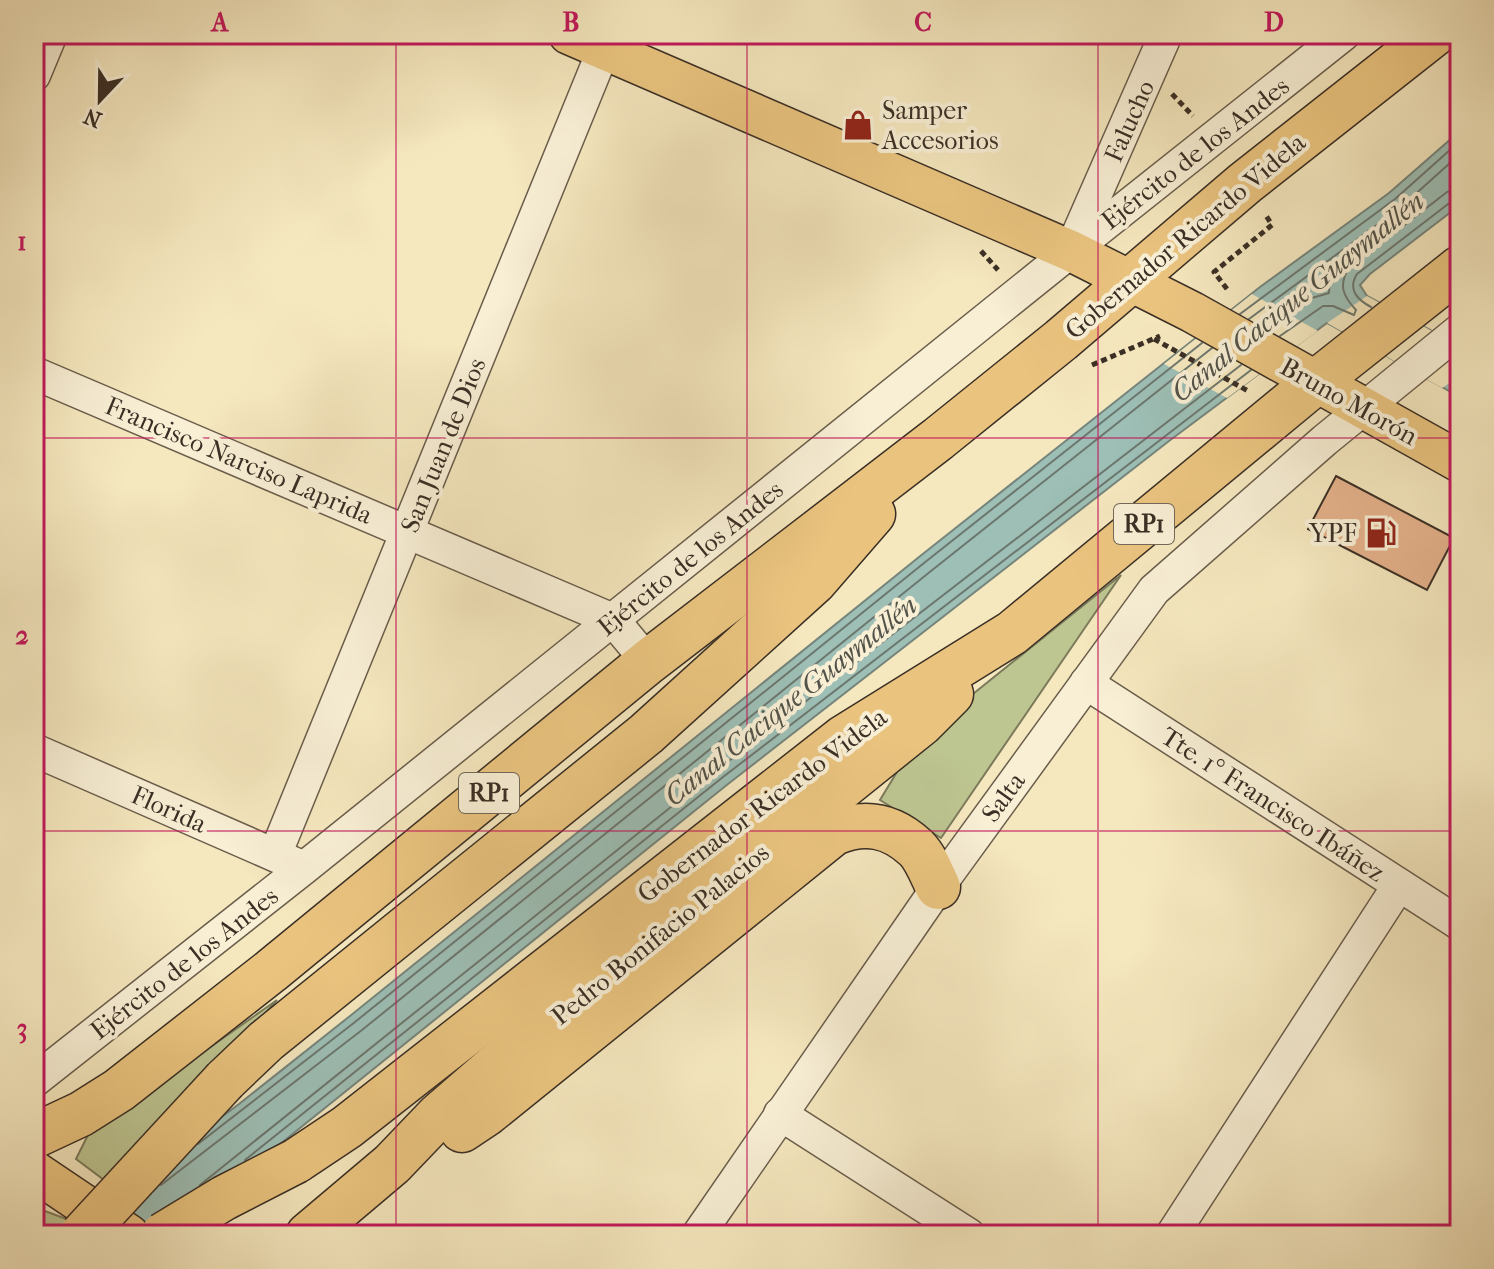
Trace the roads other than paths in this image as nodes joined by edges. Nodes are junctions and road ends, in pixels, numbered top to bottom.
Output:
1 (51, 34) edge
2 (1166, 34) edge
3 (1344, 34) edge
4 (1434, 34) edge
5 (594, 39) edge
6 (34, 75) edge
7 (1071, 251) junction
8 (1460, 268) edge
9 (1131, 279) junction
10 (1454, 335) edge
11 (34, 373) edge
12 (1316, 382) junction
13 (1363, 408) junction
14 (938, 439) junction
15 (1460, 462) edge
16 (407, 532) junction
17 (613, 620) junction
18 (1012, 633) junction
19 (648, 662) junction
20 (1086, 683) junction
21 (34, 750) edge
22 (275, 855) junction
23 (304, 868) junction
24 (1399, 885) junction
25 (938, 887) junction
26 (1460, 924) edge
27 (34, 1081) edge
28 (780, 1114) junction
29 (34, 1136) edge
30 (392, 1164) junction
31 (90, 1212) edge
32 (308, 1235) edge
33 (698, 1235) edge
34 (969, 1235) edge
35 (1172, 1235) edge

1 - 6 street
2 - 7 street, Falucho
3 - 7 street, Ejército de los Andes
4 - 9 highway, Gobernador Ricardo Videla / RP1
5 - 7 main road, Bruno Morón
5 - 16 street, San Juan de Dios
7 - 9 main road, Bruno Morón
7 - 17 street, Ejército de los Andes
8 - 12 highway, Gobernador Ricardo Videla / RP1
9 - 12 main road, Bruno Morón
9 - 14 highway, Gobernador Ricardo Videla / RP1
10 - 13 street
11 - 16 street, Francisco Narciso Laprida
12 - 13 main road, Bruno Morón
12 - 18 highway, Gobernador Ricardo Videla / RP1
13 - 15 main road, Bruno Morón
13 - 20 street, Salta
14 - 19 highway, Gobernador Ricardo Videla / RP1
14 - 31 highway, Gobernador Ricardo Videla / RP1, bridge
16 - 17 street, Francisco Narciso Laprida
16 - 22 street, San Juan de Dios
17 - 19 street, Francisco Narciso Laprida
17 - 23 street, Ejército de los Andes
18 - 30 highway, Pedro Bonifacio Palacios / RP1
18 - 31 highway, Gobernador Ricardo Videla / RP1, bridge
19 - 29 highway, Gobernador Ricardo Videla / RP1
20 - 24 street, Tte. 1° Francisco Ibáñez
20 - 25 street, Salta
21 - 22 street, Florida
22 - 23 street, Florida
23 - 27 street, Ejército de los Andes
24 - 26 street, Tte. 1° Francisco Ibáñez
24 - 35 street
25 - 28 street, Salta
25 - 30 highway
28 - 33 street, Salta
28 - 34 street
30 - 32 highway, Pedro Bonifacio Palacios / RP1

